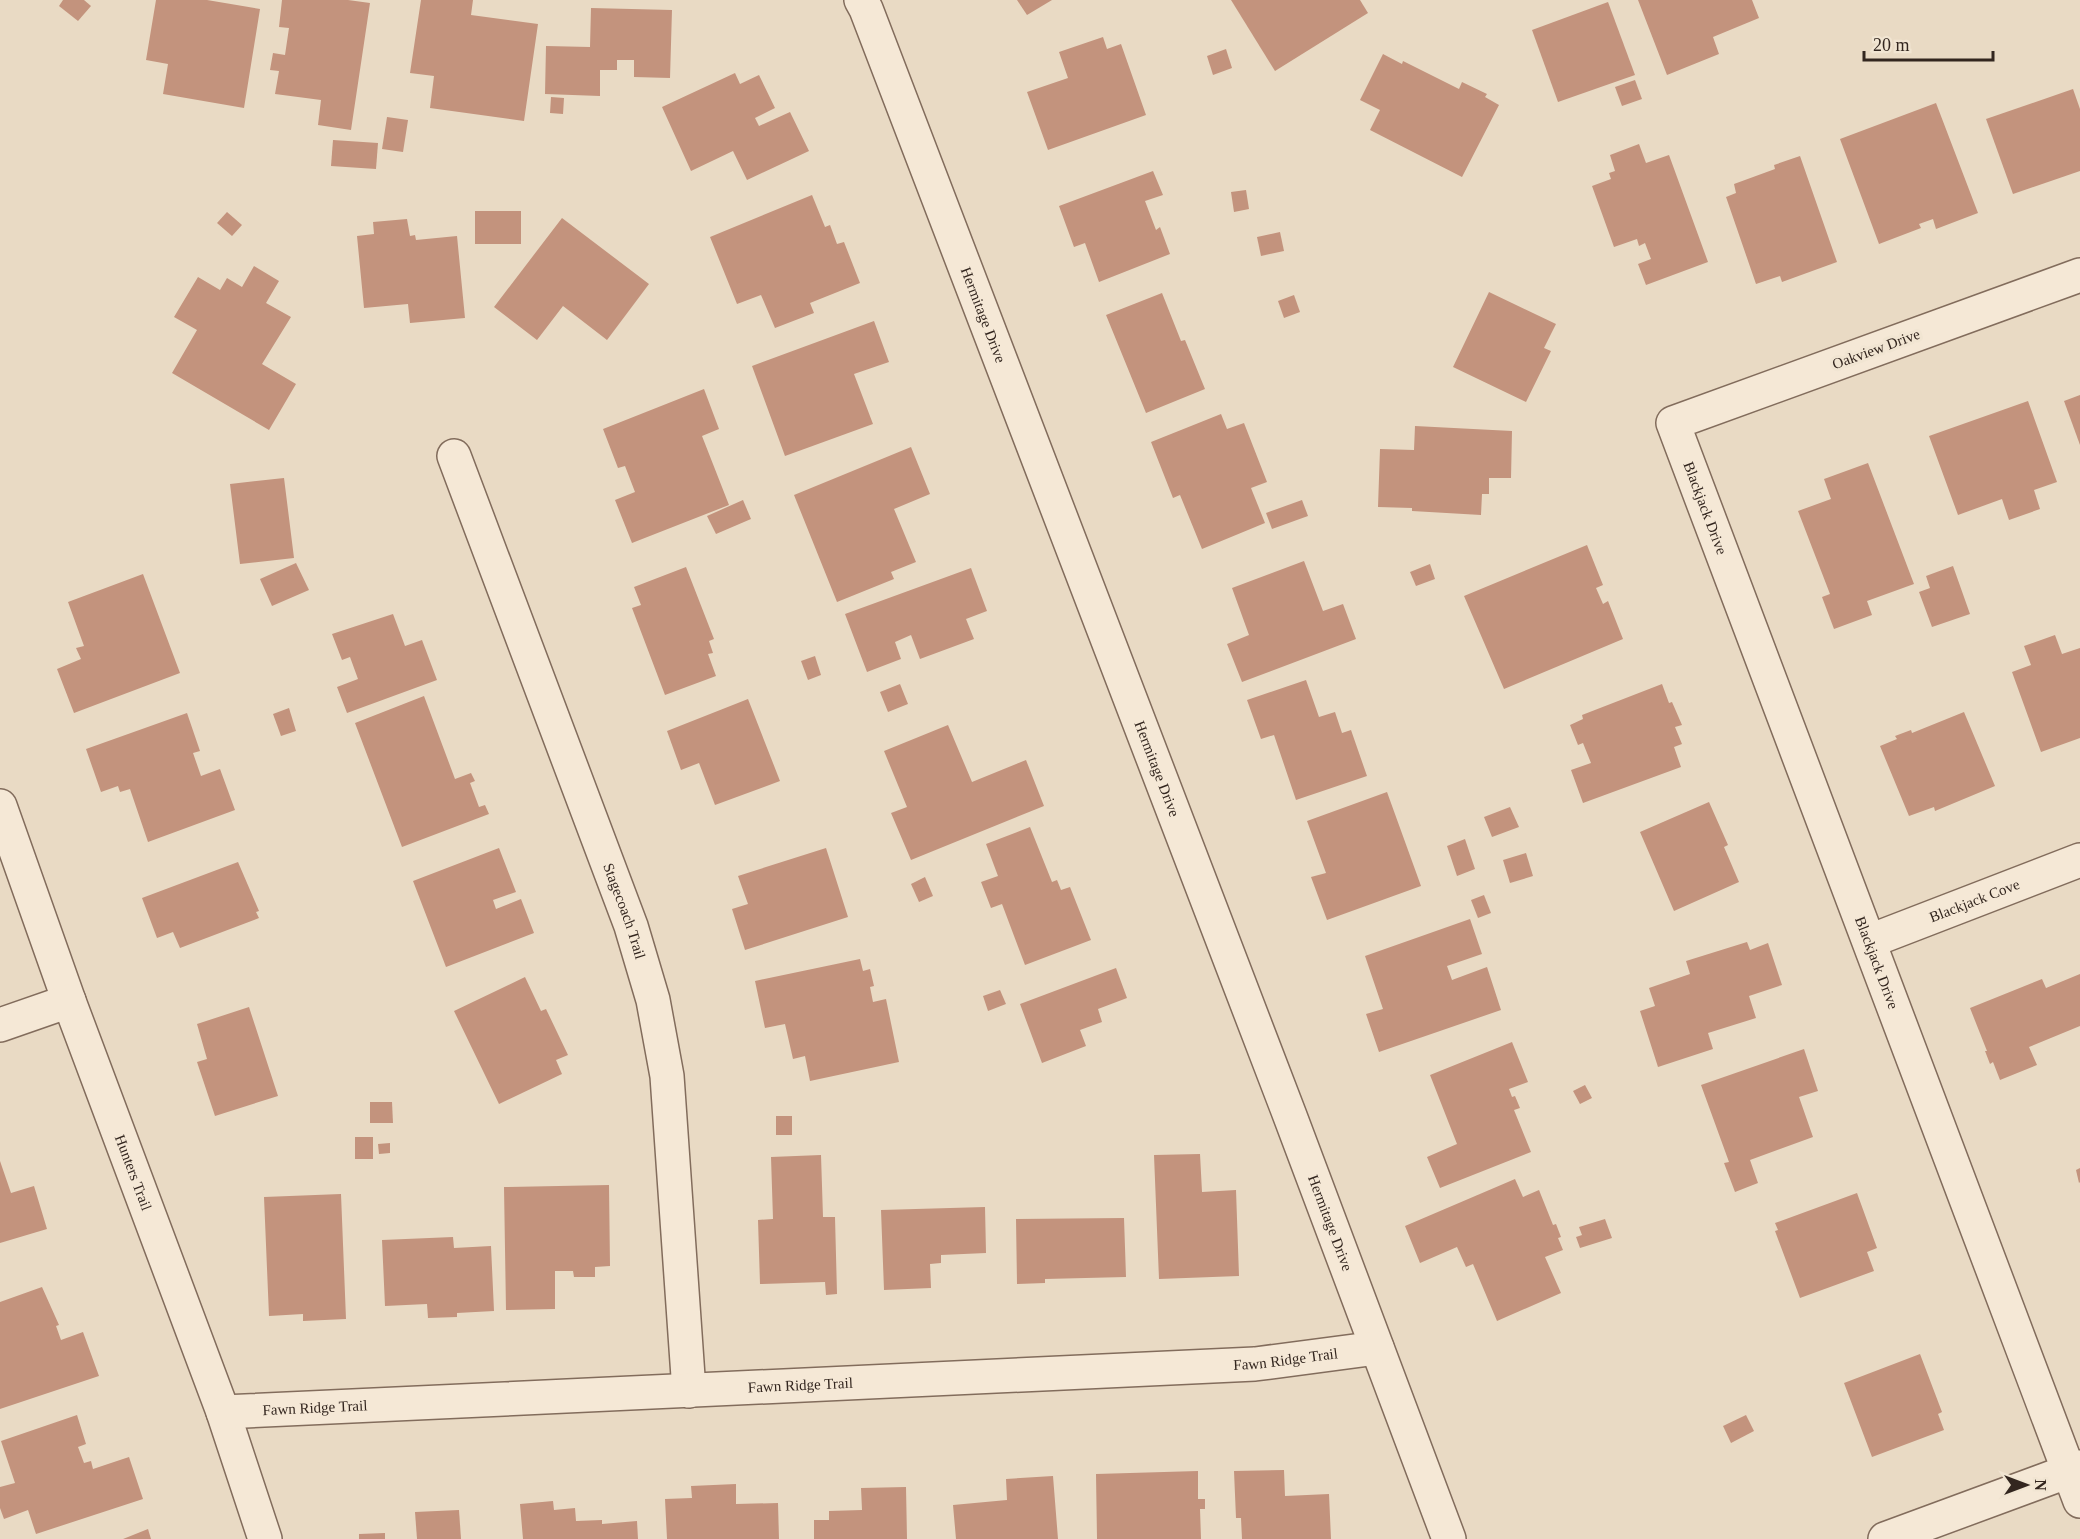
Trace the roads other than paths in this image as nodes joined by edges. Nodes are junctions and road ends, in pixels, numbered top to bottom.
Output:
1 (861, 0) edge
2 (2080, 275) edge
3 (1673, 423) joint
4 (454, 456) dead end
5 (0, 806) edge
6 (2080, 860) edge
7 (1870, 941) junction
8 (69, 1001) junction
9 (0, 1025) edge
10 (1377, 1348) junction
11 (688, 1391) junction
12 (223, 1412) junction
13 (2076, 1480) edge
14 (265, 1539) edge
15 (1449, 1539) edge
16 (1885, 1539) edge

1 - 10 street, Hermitage Drive
2 - 3 street, Oakview Drive
3 - 7 street, Blackjack Drive
4 - 11 street, Stagecoach Trail
5 - 8 street, Hunters Trail
6 - 7 street, Blackjack Cove
7 - 13 street, Blackjack Drive
8 - 9 street
8 - 12 street, Hunters Trail
10 - 11 street, Fawn Ridge Trail
10 - 15 street, Hermitage Drive
11 - 12 street, Fawn Ridge Trail
12 - 14 street, Hunters Trail
13 - 16 street

